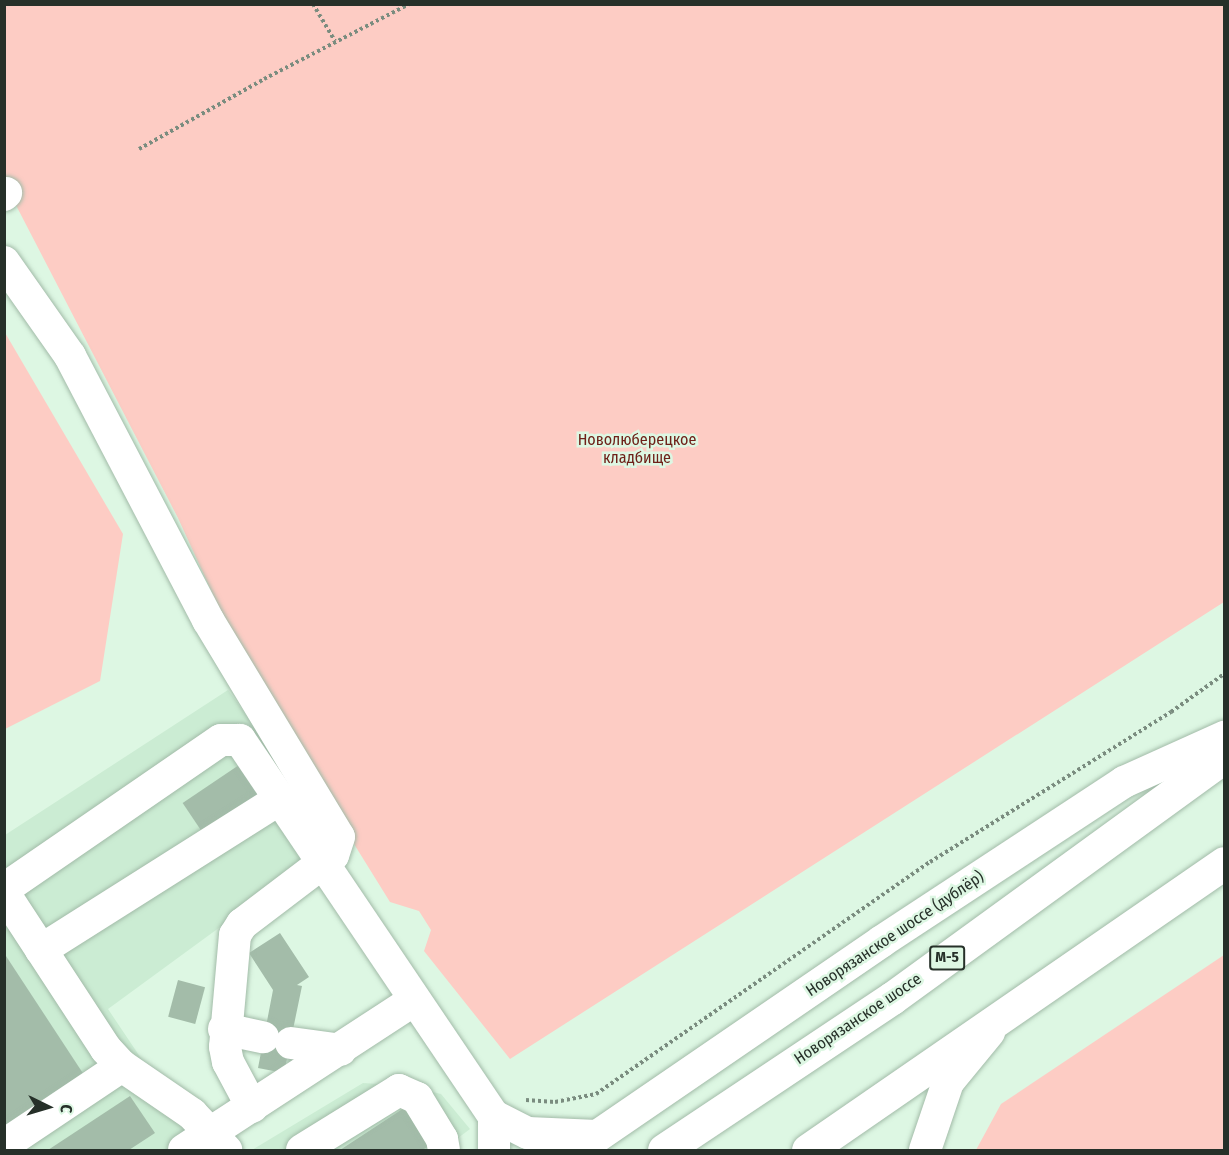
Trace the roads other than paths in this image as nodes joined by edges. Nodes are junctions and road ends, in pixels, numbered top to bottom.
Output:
1 (4, 262) edge
2 (1224, 737) edge
3 (1224, 757) edge
4 (280, 799) junction
5 (322, 862) junction
6 (1224, 863) edge
7 (4, 889) edge
8 (4, 893) edge
9 (41, 950) junction
10 (414, 1000) junction
11 (1004, 1017) junction
12 (224, 1029) junction
13 (341, 1050) junction
14 (122, 1066) junction
15 (252, 1107) junction
16 (494, 1116) junction
17 (219, 1141) edge
18 (587, 1143) edge
19 (4, 1145) edge
20 (184, 1150) edge
21 (302, 1150) edge
22 (444, 1150) edge
23 (494, 1150) edge
24 (664, 1150) edge
25 (808, 1150) edge
26 (925, 1150) edge

1 - 5 street
2 - 18 street, Новорязанское шоссе (дублёр)
3 - 24 highway, Новорязанское шоссе / М-5
4 - 5 street
4 - 7 street
4 - 9 street
5 - 10 street
5 - 12 street
6 - 11 highway
8 - 9 street
9 - 14 street
10 - 13 street
10 - 16 street
11 - 25 highway
11 - 26 street
12 - 13 street
12 - 15 street
13 - 15 street
14 - 17 street
14 - 19 street
15 - 17 street
16 - 18 street
16 - 23 street
17 - 20 street
21 - 22 street

